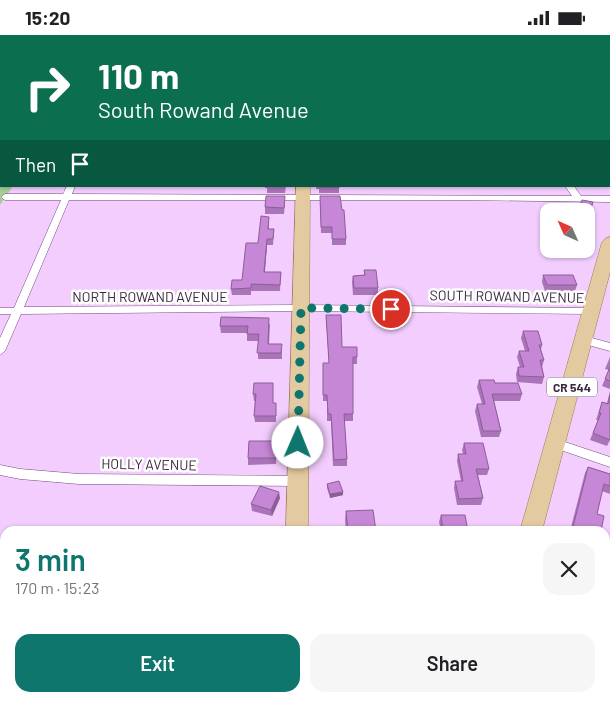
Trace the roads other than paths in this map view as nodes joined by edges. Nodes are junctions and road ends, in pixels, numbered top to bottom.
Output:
1 (71, 187) edge
2 (570, 187) edge
3 (303, 191) edge
4 (5, 197) dead end
5 (66, 197) junction
6 (578, 199) junction
7 (610, 199) edge
8 (609, 254) edge
9 (301, 308) junction
10 (17, 310) junction
11 (0, 311) edge
12 (592, 311) junction
13 (585, 340) junction
14 (610, 347) edge
15 (0, 351) edge
16 (556, 445) junction
17 (610, 462) edge
18 (0, 470) edge
19 (297, 481) junction
20 (297, 526) edge
21 (532, 526) edge

1 - 5 street
2 - 6 street
3 - 5 street
3 - 6 street
3 - 9 main road
4 - 5 street
5 - 10 street
6 - 7 street
8 - 12 main road, CR 544
9 - 10 street, NORTH ROWAND AVENUE
9 - 12 street, SOUTH ROWAND AVENUE
9 - 19 main road
10 - 11 street, NORTH ROWAND AVENUE
10 - 15 street
12 - 13 main road, CR 544
13 - 14 street
13 - 16 main road, CR 544
16 - 17 street
16 - 21 main road, CR 544
18 - 19 street, HOLLY AVENUE
19 - 20 main road

